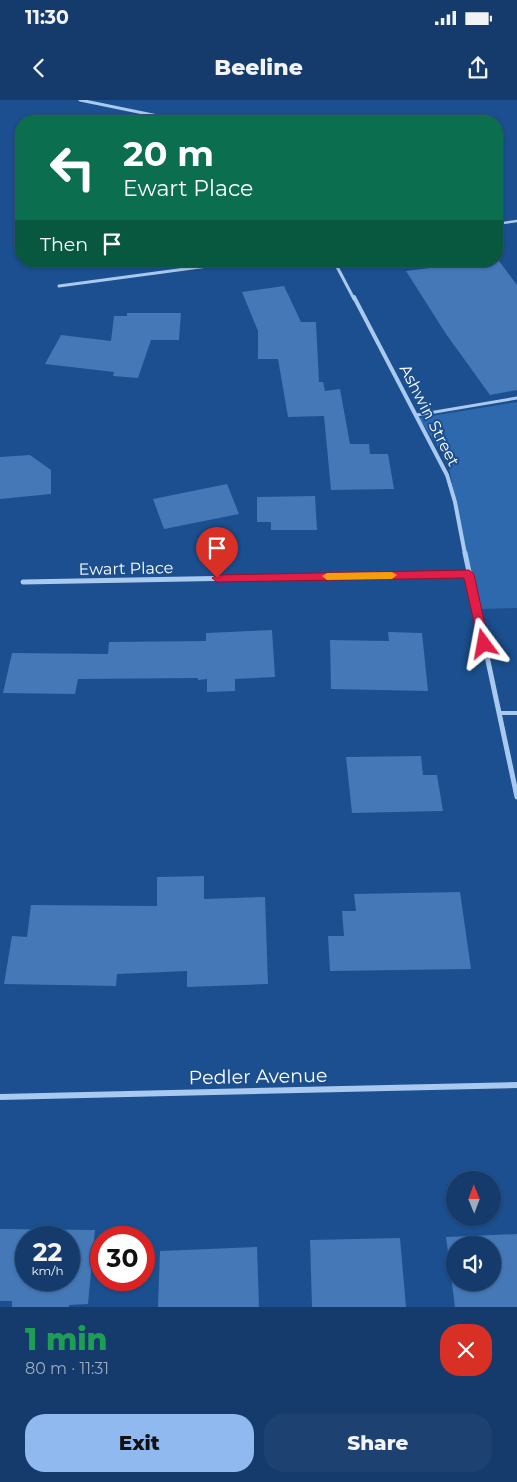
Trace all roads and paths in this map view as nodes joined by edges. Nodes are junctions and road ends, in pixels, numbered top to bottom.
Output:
1 (80, 100) edge
2 (153, 115) edge
3 (517, 221) edge
4 (503, 223) edge
5 (200, 267) edge
6 (337, 267) edge
7 (59, 286) dead end
8 (517, 398) edge
9 (418, 414) junction
10 (469, 574) junction
11 (23, 582) dead end
12 (500, 713) junction
13 (517, 713) edge
14 (517, 797) edge
15 (517, 1085) edge
16 (0, 1097) edge

1 - 2 street
3 - 4 lane
5 - 7 street
6 - 9 street, Ashwin Street
8 - 9 lane
9 - 10 street, Ashwin Street
10 - 11 street, Ewart Place
10 - 12 street, Ashwin Street
12 - 13 lane
12 - 14 street, Ashwin Street
15 - 16 street, Pedler Avenue

